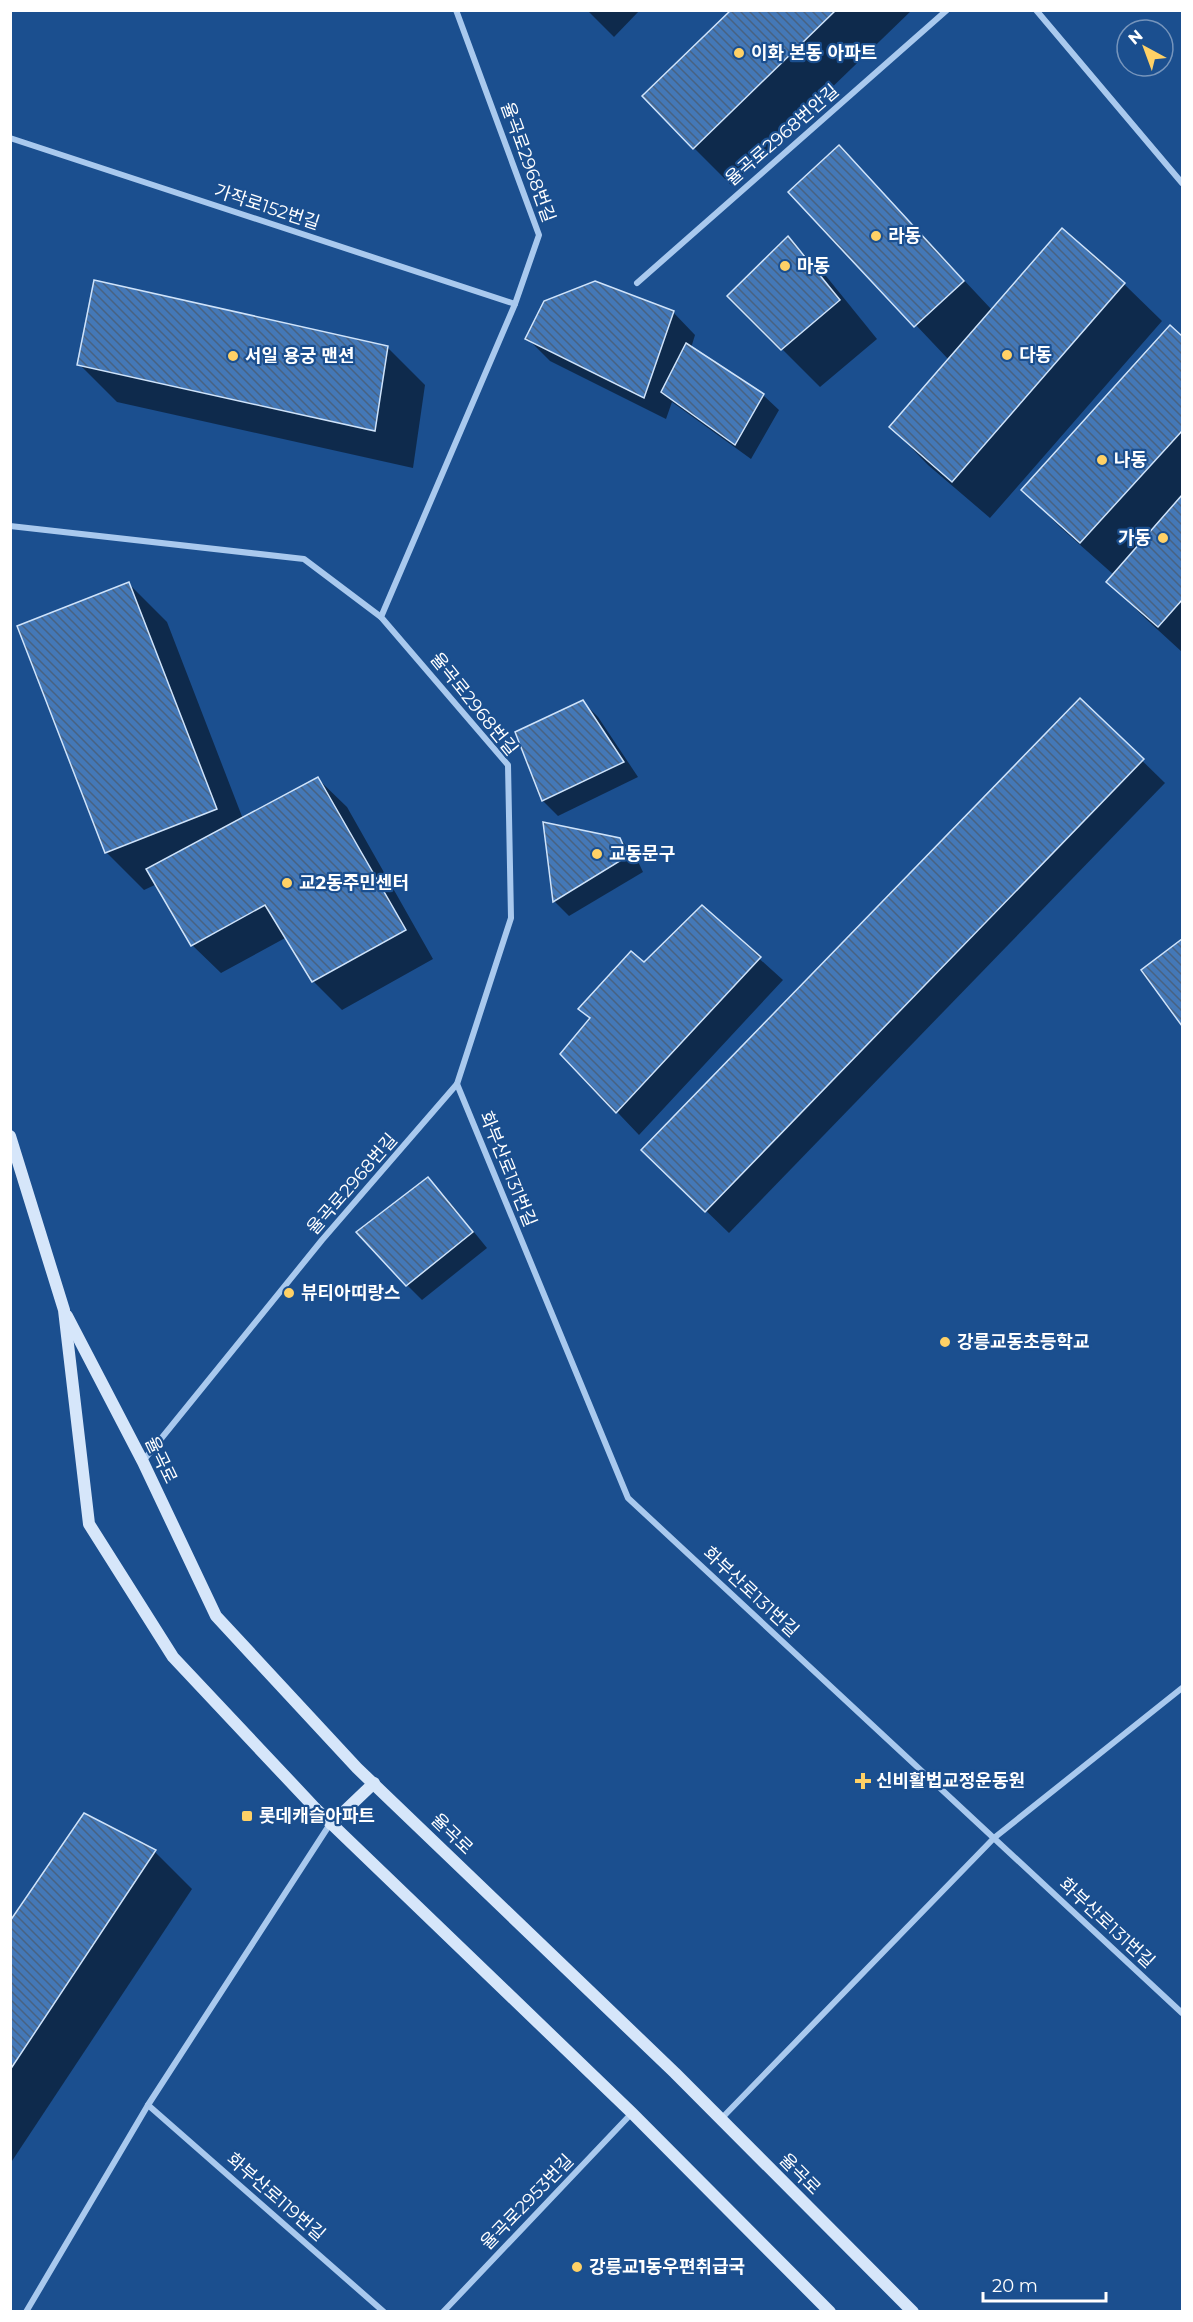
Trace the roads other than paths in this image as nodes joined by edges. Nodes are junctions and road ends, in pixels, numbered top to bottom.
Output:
1 (456, 10) edge
2 (947, 10) edge
3 (1035, 10) edge
4 (10, 138) edge
5 (1182, 183) edge
6 (637, 283) dead end
7 (514, 304) junction
8 (10, 526) edge
9 (381, 617) junction
10 (457, 1084) junction
11 (10, 1136) edge
12 (64, 1310) junction
13 (142, 1462) junction
14 (1182, 1688) edge
15 (374, 1783) junction
16 (331, 1824) junction
17 (994, 1838) junction
18 (1182, 2013) edge
19 (148, 2105) junction
20 (632, 2114) junction
21 (720, 2120) junction
22 (26, 2312) edge
23 (384, 2312) edge
24 (443, 2312) edge
25 (830, 2312) edge
26 (913, 2312) edge

1 - 7 street, 율곡로2968번길
2 - 6 street, 율곡로2968번안길
3 - 5 street
4 - 7 street, 가작로152번길
7 - 9 street, 율곡로2968번길
8 - 9 street
9 - 10 street, 율곡로2968번길
10 - 13 street, 율곡로2968번길
10 - 17 street, 화부산로131번길
11 - 12 street, 율곡로
12 - 13 street, 율곡로
12 - 16 street, 율곡로
13 - 15 street, 율곡로
14 - 17 street
15 - 16 street
15 - 21 street, 율곡로
16 - 19 street
16 - 20 street, 율곡로
17 - 18 street, 화부산로131번길
17 - 21 street
19 - 22 street
19 - 23 street, 화부산로119번길
20 - 24 street, 율곡로2953번길
20 - 25 street, 율곡로
21 - 26 street, 율곡로

